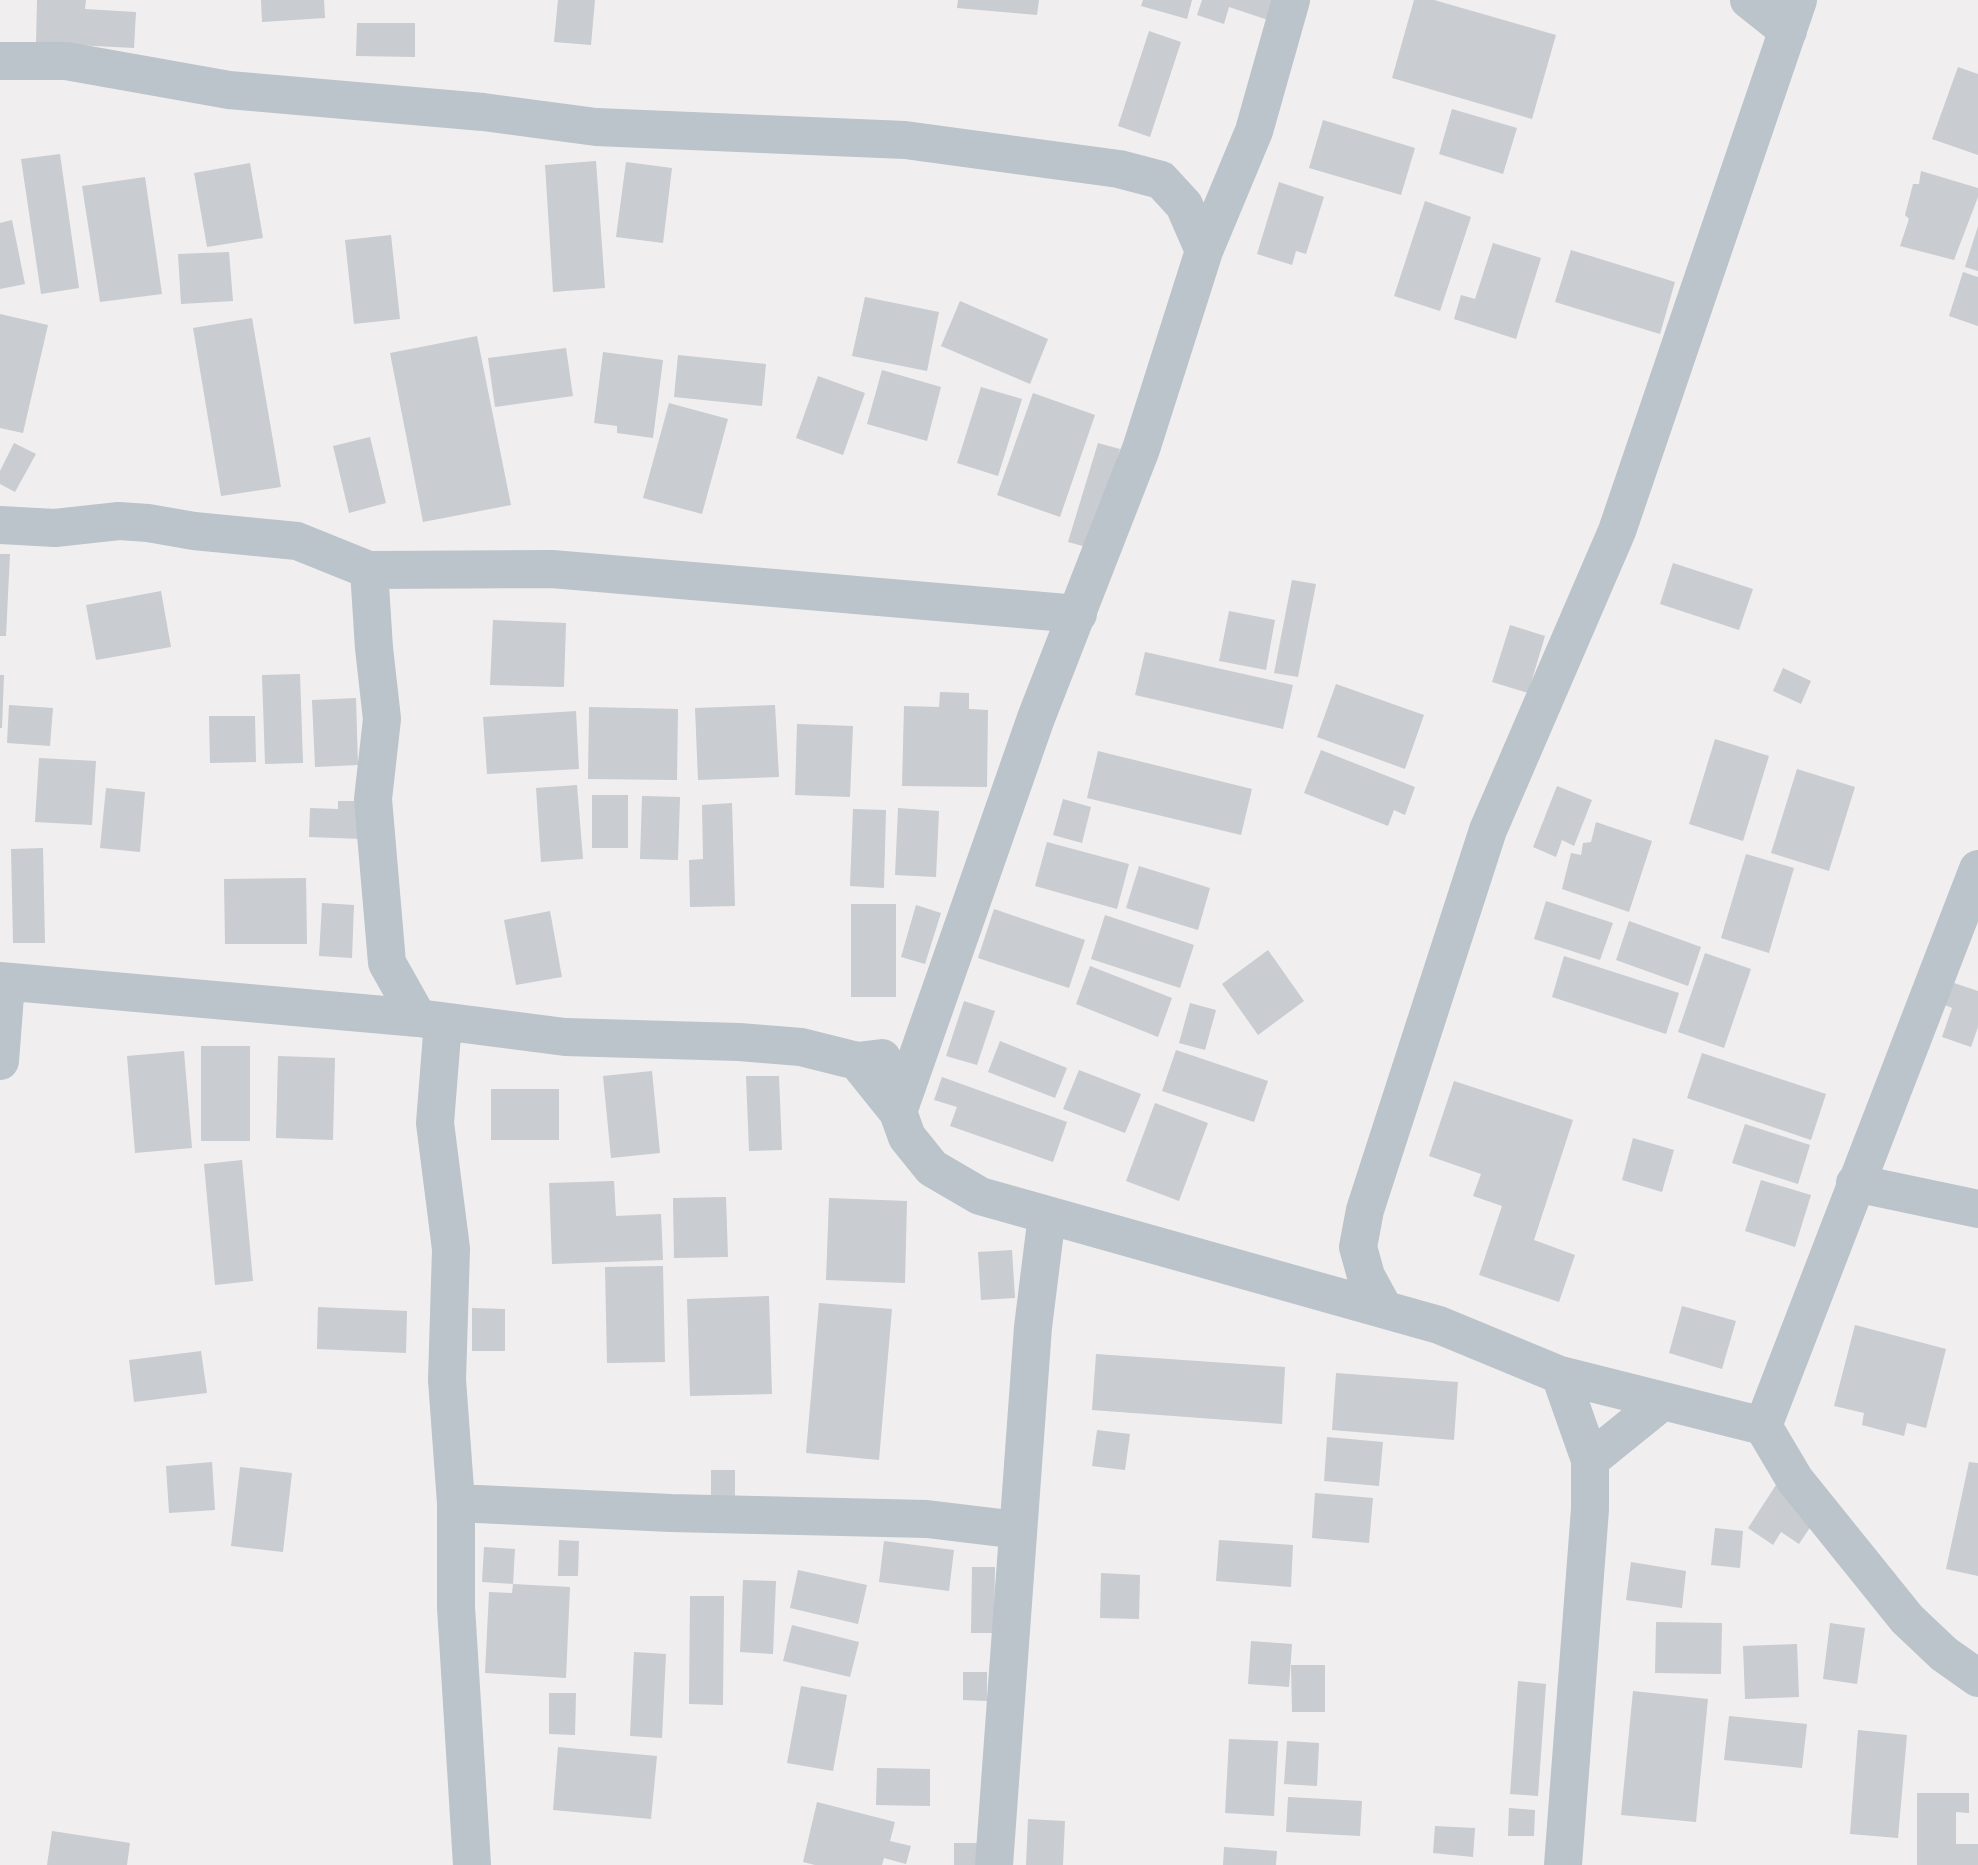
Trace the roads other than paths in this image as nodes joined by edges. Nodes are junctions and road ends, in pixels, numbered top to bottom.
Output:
1 (1292, 0) edge
2 (1749, 0) edge
3 (1793, 15) edge
4 (0, 61) edge
5 (1204, 251) junction
6 (0, 525) edge
7 (369, 570) junction
8 (1078, 614) junction
9 (1978, 869) edge
10 (387, 963) junction
11 (3, 981) edge
12 (358, 1012) junction
13 (430, 1020) junction
14 (917, 1053) junction
15 (857, 1060) junction
16 (0, 1061) edge
17 (898, 1112) junction
18 (1855, 1184) junction
19 (1978, 1209) edge
20 (1047, 1215) junction
21 (1358, 1247) junction
22 (1315, 1290) junction
23 (1384, 1309) junction
24 (1560, 1375) junction
25 (1663, 1401) junction
26 (1763, 1426) junction
27 (1590, 1460) junction
28 (456, 1503) junction
29 (1018, 1530) junction
30 (1978, 1678) edge
31 (472, 1865) edge
32 (994, 1865) edge
33 (1563, 1865) edge

1 - 5 street
2 - 3 street
3 - 21 street
4 - 5 street
5 - 8 street
6 - 7 street
7 - 8 street
7 - 10 street
8 - 14 street
9 - 18 street
10 - 12 street
10 - 13 street
11 - 12 street
11 - 16 street
12 - 13 street
13 - 15 street
13 - 28 street
14 - 15 street
14 - 17 street
15 - 17 street
17 - 20 street
18 - 19 street
18 - 26 street
20 - 22 street
20 - 29 street
21 - 22 street
21 - 23 street
22 - 23 street
23 - 24 street
24 - 25 street
24 - 27 street
25 - 26 street
25 - 27 street
26 - 30 street
27 - 33 street
28 - 29 street
28 - 31 street
29 - 32 street

